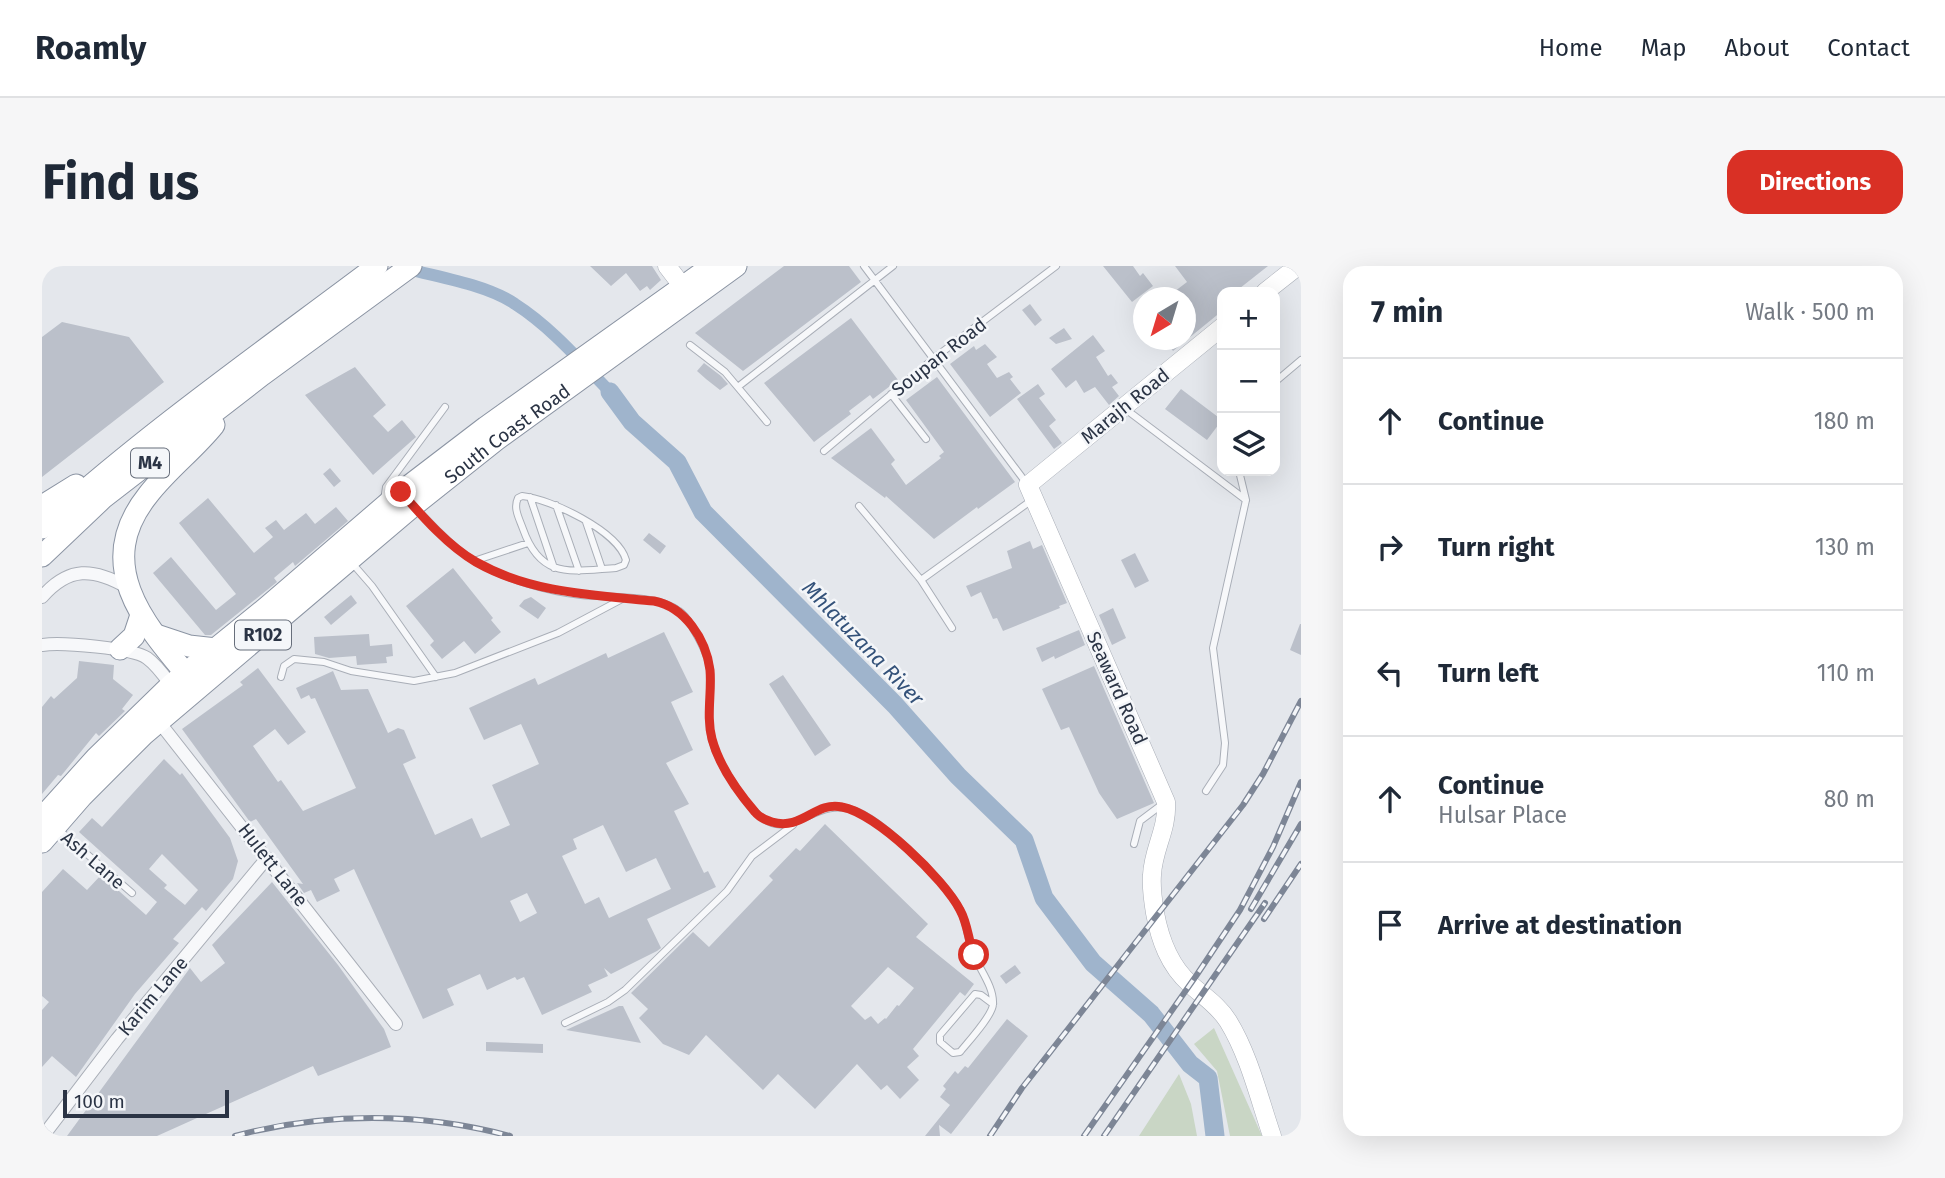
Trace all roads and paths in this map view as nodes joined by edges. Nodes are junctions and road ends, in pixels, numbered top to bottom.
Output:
1 (377, 266) edge
2 (411, 266) edge
3 (667, 266) edge
4 (712, 266) edge
5 (736, 266) edge
6 (864, 266) edge
7 (893, 266) edge
8 (1056, 266) edge
9 (1298, 266) edge
10 (874, 280) junction
11 (1271, 287) edge
12 (687, 293) junction
13 (1217, 331) edge
14 (690, 345) dead end
15 (933, 359) junction
16 (1301, 360) edge
17 (1280, 378) edge
18 (739, 386) junction
19 (230, 388) junction
20 (891, 394) junction
21 (445, 407) dead end
22 (1122, 407) junction
23 (767, 422) dead end
24 (926, 439) dead end
25 (824, 450) dead end
26 (1240, 476) edge
27 (98, 479) junction
28 (1031, 492) junction
29 (530, 497) junction
30 (1246, 500) junction
31 (400, 501) junction
32 (556, 505) junction
33 (42, 506) edge
34 (859, 506) dead end
35 (585, 520) junction
36 (42, 528) edge
37 (528, 543) junction
38 (344, 553) junction
39 (42, 556) edge
40 (474, 561) junction
41 (554, 569) junction
42 (602, 569) junction
43 (579, 571) junction
44 (921, 580) junction
45 (127, 587) junction
46 (42, 597) edge
47 (624, 598) junction
48 (141, 615) junction
49 (272, 615) junction
50 (952, 628) dead end
51 (156, 635) junction
52 (42, 645) edge
53 (120, 649) junction
54 (216, 649) junction
55 (281, 677) dead end
56 (436, 677) junction
57 (185, 687) junction
58 (153, 714) junction
59 (1206, 791) dead end
60 (1166, 802) junction
61 (795, 824) junction
62 (46, 826) edge
63 (1134, 844) dead end
64 (267, 858) junction
65 (132, 893) dead end
66 (993, 1004) junction
67 (565, 1023) dead end
68 (396, 1024) dead end
69 (43, 1136) edge
70 (1272, 1136) edge

1 - 19 highway, M4
2 - 19 highway, M4
3 - 12 street
4 - 12 highway, South Coast Road / R102
5 - 12 highway, South Coast Road / R102
6 - 10 lane, Seaward Road
7 - 10 lane
8 - 15 lane, Soupan Road
9 - 11 street
10 - 15 lane, Seaward Road
10 - 18 lane
12 - 31 highway, South Coast Road / R102
13 - 22 street, Marajh Road
14 - 18 lane
15 - 20 lane, Soupan Road
15 - 28 lane, Seaward Road
16 - 17 lane
18 - 23 lane
19 - 27 highway, M4
19 - 39 highway, M4
19 - 45 highway
20 - 24 lane
20 - 25 lane, Soupan Road
21 - 31 lane
22 - 28 street, Marajh Road
22 - 30 lane
26 - 30 lane
27 - 33 highway
27 - 36 highway, M4
28 - 44 lane
28 - 60 street, Seaward Road
29 - 32 lane
29 - 37 lane
29 - 41 lane
30 - 59 lane
31 - 38 highway, South Coast Road / R102
31 - 40 lane
32 - 35 lane
32 - 43 lane
34 - 44 lane
35 - 42 lane
35 - 42 lane
37 - 40 lane
37 - 41 lane
38 - 49 highway, South Coast Road / R102
38 - 56 lane
40 - 47 lane
41 - 43 lane
42 - 43 lane
44 - 50 lane
45 - 46 street
45 - 48 highway
47 - 56 lane
47 - 61 lane
48 - 51 highway
48 - 53 highway
49 - 54 highway, South Coast Road / R102
49 - 57 highway, South Coast Road / R102
51 - 54 highway
51 - 57 highway
52 - 53 street
53 - 57 street
54 - 57 highway, South Coast Road / R102
55 - 56 lane
57 - 58 highway, South Coast Road / R102
58 - 62 highway, South Coast Road / R102
58 - 64 street, Hulett Lane
60 - 63 lane
60 - 70 street, Seaward Road
61 - 66 lane
61 - 67 lane
62 - 65 lane, Ash Lane
64 - 68 street, Hulett Lane
64 - 69 street, Karim Lane
66 - 66 lane

